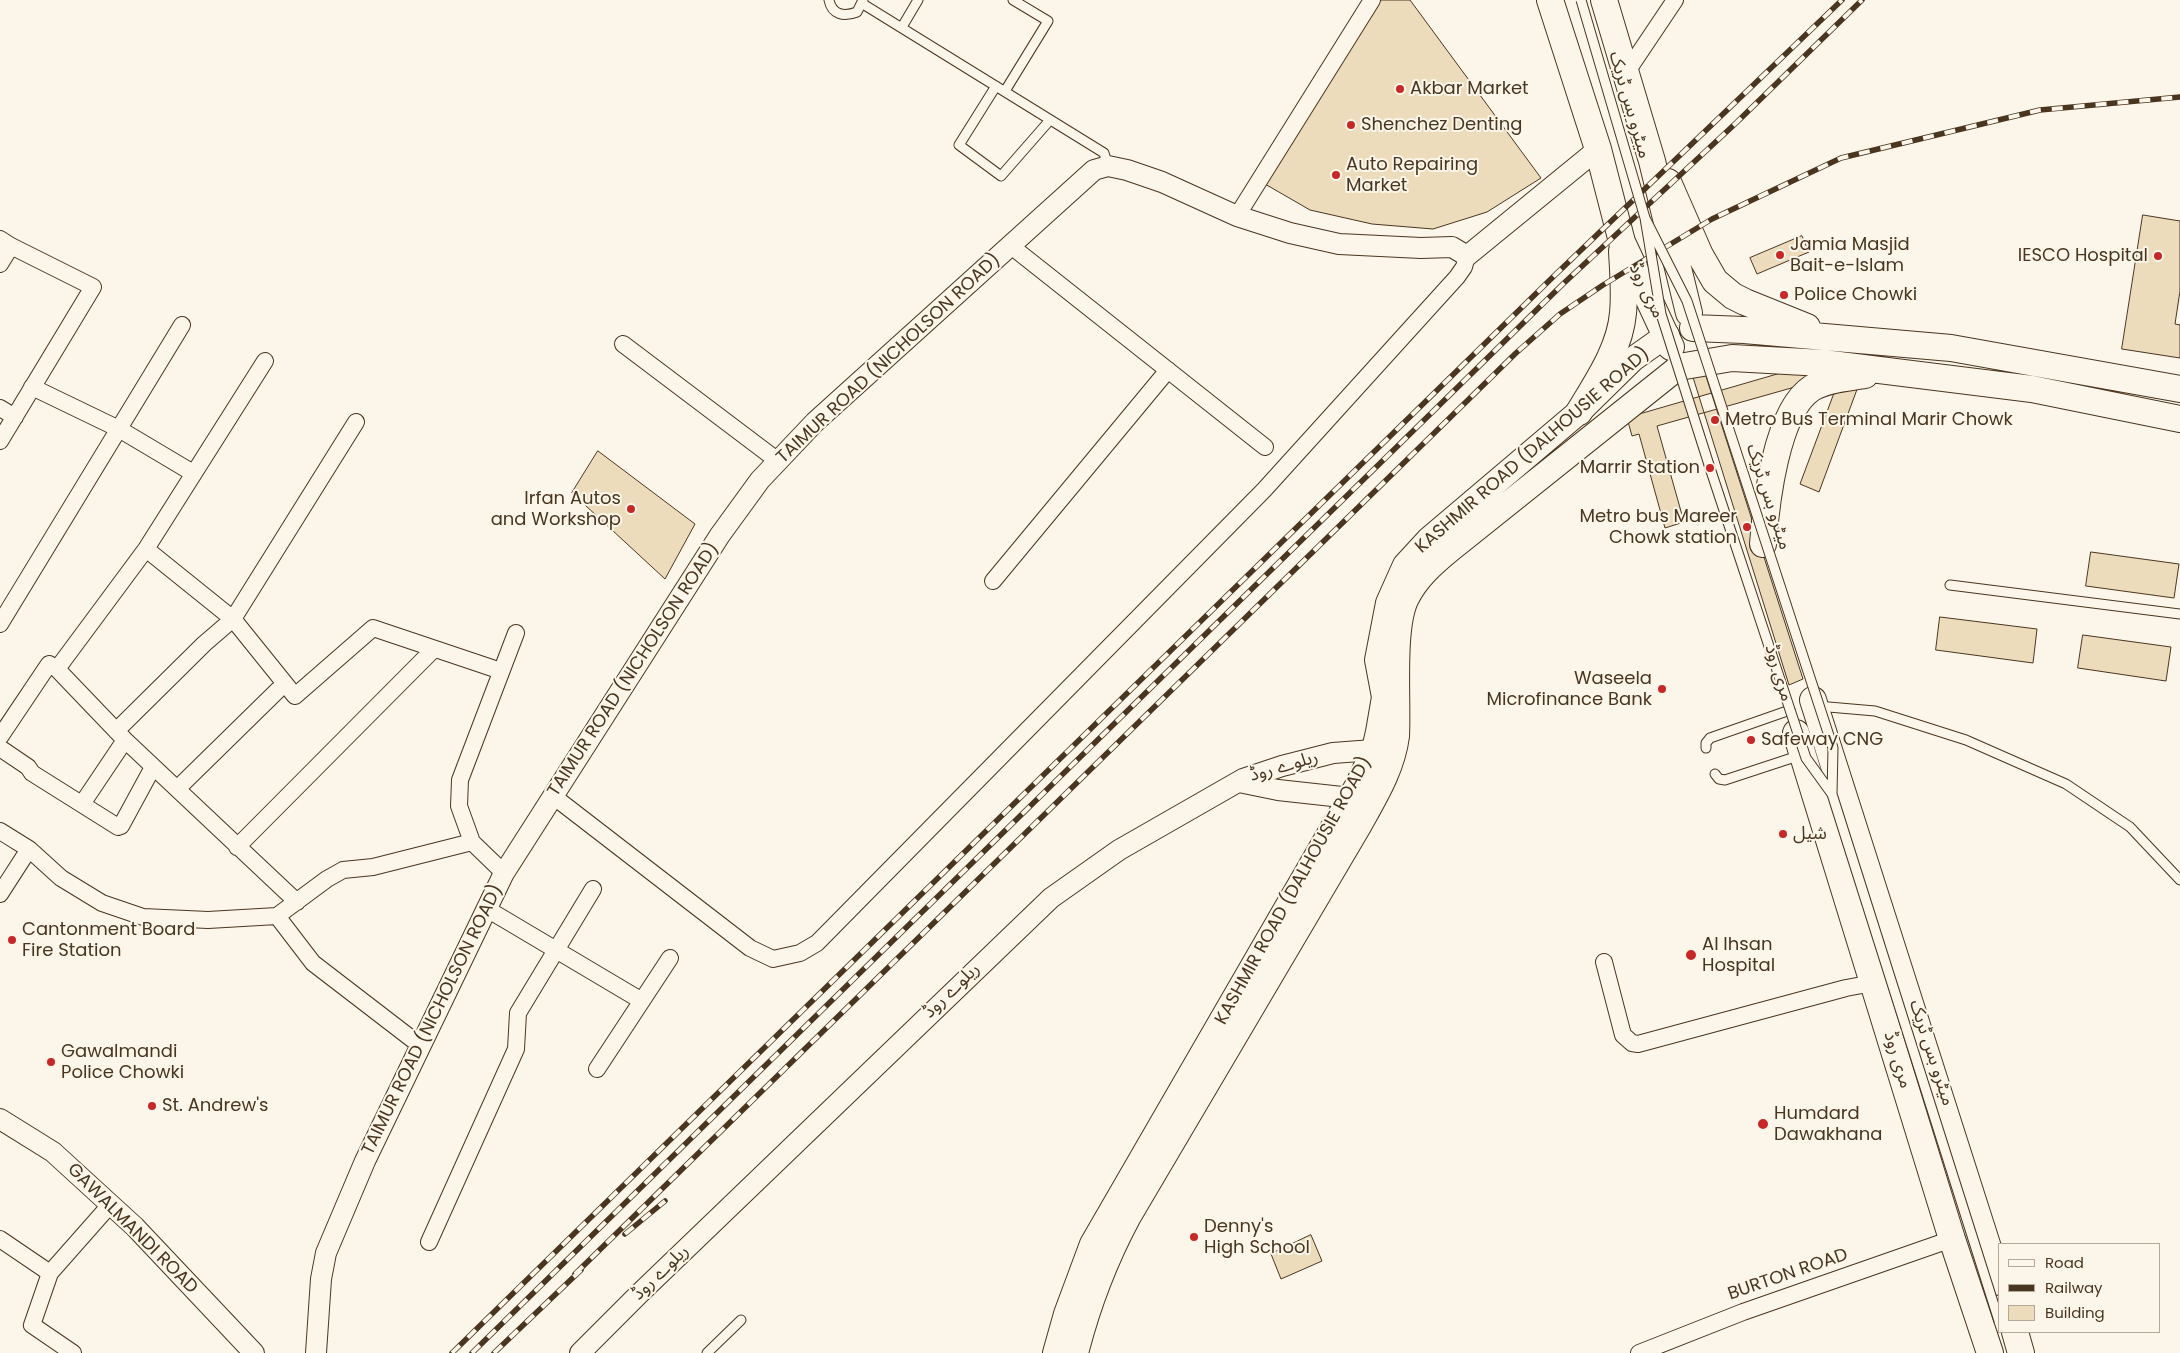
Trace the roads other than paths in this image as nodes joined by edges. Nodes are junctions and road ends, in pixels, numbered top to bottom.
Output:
1 (829, 0) edge
2 (918, 0) edge
3 (1013, 0) edge
4 (1372, 0) edge
5 (1550, 0) edge
6 (1581, 0) edge
7 (1604, 0) edge
8 (1675, 0) edge
9 (863, 2) edge
10 (902, 27) junction
11 (1626, 73) junction
12 (1001, 88) junction
13 (1638, 118) junction
14 (1050, 120) junction
15 (1598, 149) junction
16 (1108, 166) junction
17 (1236, 216) junction
18 (1645, 218) junction
19 (1622, 242) junction
20 (6, 243) edge
21 (1011, 246) junction
22 (1467, 256) junction
23 (0, 264) edge
24 (182, 325) dead end
25 (1693, 328) junction
26 (1667, 335) junction
27 (1833, 337) junction
28 (623, 344) dead end
29 (1704, 361) junction
30 (265, 362) dead end
31 (1679, 367) junction
32 (1168, 370) junction
33 (1885, 371) junction
34 (32, 388) junction
35 (2180, 389) edge
36 (0, 408) edge
37 (1578, 412) junction
38 (15, 417) junction
39 (2180, 419) edge
40 (356, 422) dead end
41 (119, 429) junction
42 (0, 441) edge
43 (1265, 447) dead end
44 (778, 461) junction
45 (194, 473) junction
46 (1763, 544) junction
47 (146, 549) junction
48 (993, 581) dead end
49 (1950, 585) dead end
50 (2180, 614) edge
51 (233, 619) junction
52 (0, 624) edge
53 (516, 633) dead end
54 (434, 649) junction
55 (57, 669) junction
56 (501, 671) junction
57 (278, 690) dead end
58 (1815, 706) junction
59 (1790, 710) junction
60 (2, 729) edge
61 (121, 736) junction
62 (0, 748) edge
63 (1706, 748) dead end
64 (1385, 749) junction
65 (1803, 754) junction
66 (153, 767) junction
67 (1714, 774) dead end
68 (1239, 782) junction
69 (177, 789) junction
70 (1832, 794) junction
71 (553, 796) junction
72 (1360, 803) junction
73 (82, 804) junction
74 (0, 830) edge
75 (472, 842) junction
76 (237, 847) junction
77 (30, 850) junction
78 (504, 872) junction
79 (2180, 880) edge
80 (593, 889) dead end
81 (0, 894) edge
82 (297, 902) junction
83 (487, 909) junction
84 (277, 916) junction
85 (556, 950) junction
86 (670, 958) dead end
87 (1604, 962) dead end
88 (1873, 983) junction
89 (642, 1001) junction
90 (420, 1046) junction
91 (598, 1069) dead end
92 (0, 1118) edge
93 (110, 1204) junction
94 (0, 1239) edge
95 (1952, 1239) junction
96 (429, 1242) dead end
97 (50, 1273) junction
98 (1997, 1276) edge
99 (1965, 1278) junction
100 (1998, 1317) edge
101 (740, 1320) dead end
102 (2015, 1333) edge
103 (72, 1353) edge
104 (254, 1353) edge
105 (316, 1353) edge
106 (580, 1353) edge
107 (707, 1353) edge
108 (1055, 1353) edge
109 (1076, 1353) edge
110 (1639, 1353) edge
111 (1990, 1353) edge
112 (2021, 1353) edge

1 - 9 lane
2 - 10 lane
3 - 12 lane
4 - 17 street
5 - 15 main road, مری روڈ
6 - 18 lane, میٹرو بس ٹریک, bridge
7 - 11 main road, مری روڈ
8 - 11 street
9 - 10 lane
10 - 12 lane
11 - 13 main road, مری روڈ
12 - 14 lane
12 - 14 lane
13 - 25 main road, مری روڈ
13 - 27 main road
14 - 16 lane
15 - 19 main road, مری روڈ
15 - 22 street
16 - 17 street
16 - 21 street, TAIMUR ROAD (NICHOLSON ROAD)
17 - 22 street
18 - 70 lane, میٹرو بس ٹریک, bridge
18 - 70 lane, میٹرو بس ٹریک, bridge
19 - 26 main road, مری روڈ
19 - 37 main road
20 - 23 street
20 - 34 street
21 - 32 street
21 - 44 street, TAIMUR ROAD (NICHOLSON ROAD)
22 - 71 street
24 - 41 street
25 - 27 main road
25 - 29 main road, مری روڈ
26 - 31 main road, مری روڈ
26 - 37 main road, KASHMIR ROAD (DALHOUSIE ROAD)
27 - 35 main road
28 - 44 street
29 - 31 main road
29 - 33 main road
29 - 46 main road, مری روڈ
30 - 45 street
31 - 59 main road, مری روڈ
31 - 64 main road, KASHMIR ROAD (DALHOUSIE ROAD)
32 - 43 street
32 - 48 street
33 - 39 main road
33 - 46 main road
34 - 38 street
34 - 41 street
36 - 38 street
37 - 64 main road, KASHMIR ROAD (DALHOUSIE ROAD)
38 - 42 street
40 - 51 street
41 - 45 street
41 - 52 street
44 - 71 street, TAIMUR ROAD (NICHOLSON ROAD)
45 - 47 street
46 - 58 main road, مری روڈ
47 - 51 street
47 - 55 street
49 - 50 lane
51 - 54 street
51 - 61 street
53 - 56 street
54 - 56 street
54 - 76 street
55 - 60 street
55 - 61 street
56 - 75 street
57 - 69 street
58 - 79 lane
58 - 98 main road, مری روڈ
59 - 63 lane
59 - 65 main road, مری روڈ
61 - 66 street
61 - 73 street
62 - 73 street
64 - 68 street, ریلوے روڈ
64 - 72 main road, KASHMIR ROAD (DALHOUSIE ROAD)
65 - 67 lane
65 - 88 main road, مری روڈ
66 - 69 street
66 - 73 street
68 - 72 street
68 - 106 street, ریلوے روڈ
69 - 76 street
70 - 100 lane, میٹرو بس ٹریک, bridge
71 - 78 street, TAIMUR ROAD (NICHOLSON ROAD)
72 - 108 main road, KASHMIR ROAD (DALHOUSIE ROAD)
72 - 109 main road, KASHMIR ROAD (DALHOUSIE ROAD)
74 - 77 street
75 - 78 street
75 - 82 street
76 - 82 street
77 - 81 street
77 - 84 street
78 - 83 street, TAIMUR ROAD (NICHOLSON ROAD)
80 - 85 street
82 - 84 street
83 - 85 street
83 - 90 street, TAIMUR ROAD (NICHOLSON ROAD)
84 - 90 street
85 - 89 street
85 - 96 street
86 - 89 street
87 - 88 street
88 - 95 main road, مری روڈ
89 - 91 street
90 - 105 street, TAIMUR ROAD (NICHOLSON ROAD)
92 - 93 street, GAWALMANDI ROAD
93 - 97 street
93 - 104 street, GAWALMANDI ROAD
94 - 97 street
95 - 99 main road, مری روڈ
95 - 110 street, BURTON ROAD
97 - 103 street
98 - 99 main road
99 - 111 main road, مری روڈ
101 - 107 lane
102 - 112 main road

